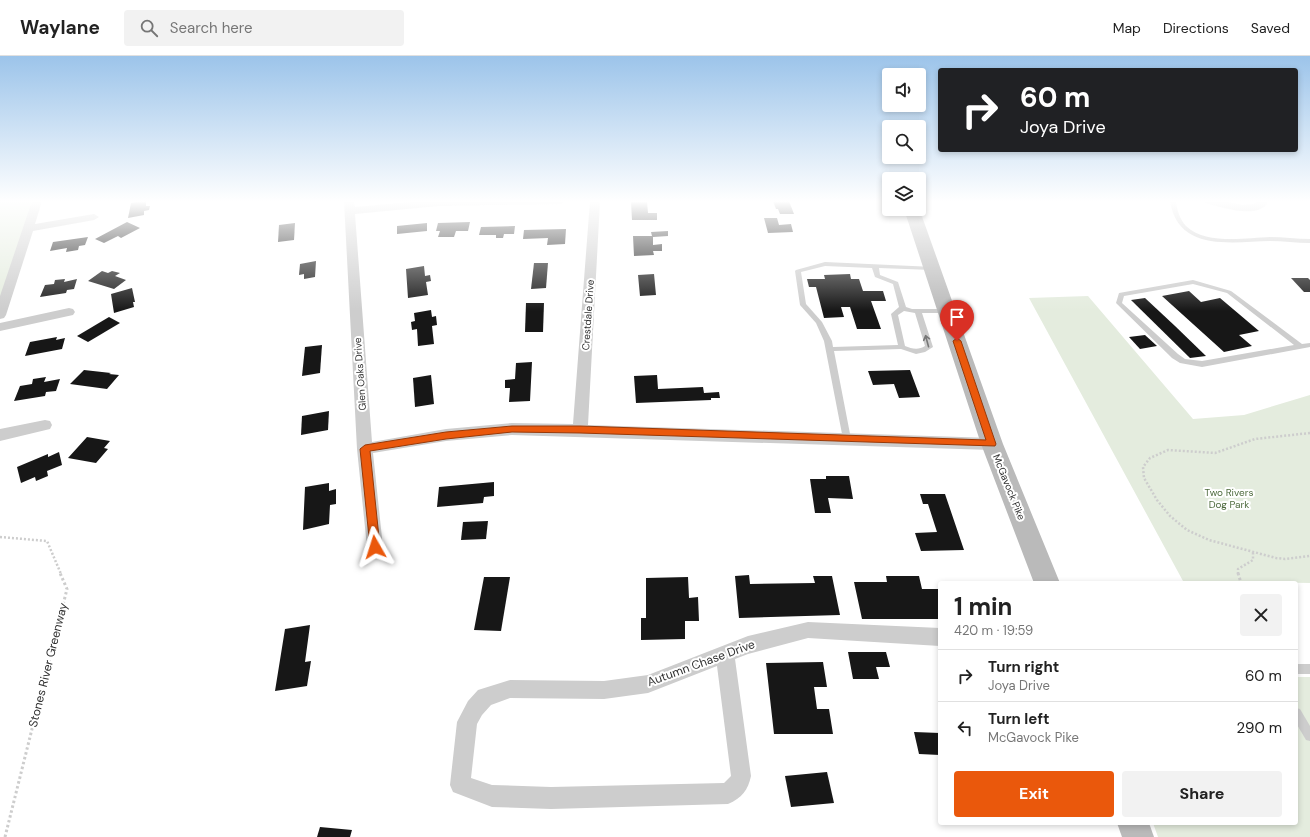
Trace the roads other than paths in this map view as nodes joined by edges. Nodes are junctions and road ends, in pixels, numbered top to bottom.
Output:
1 (25, 237) edge
2 (351, 237) edge
3 (593, 237) edge
4 (922, 237) edge
5 (1206, 237) edge
6 (1310, 241) edge
7 (875, 266) junction
8 (932, 268) junction
9 (903, 308) junction
10 (918, 311) junction
11 (947, 311) junction
12 (69, 312) dead end
13 (0, 315) edge
14 (0, 327) edge
15 (1310, 344) edge
16 (1300, 346) junction
17 (902, 347) junction
18 (830, 349) junction
19 (46, 425) dead end
20 (580, 430) junction
21 (0, 435) edge
22 (847, 439) junction
23 (992, 444) junction
24 (365, 449) junction
25 (375, 547) dead end
26 (1046, 581) edge
27 (938, 636) edge
28 (725, 654) junction
29 (1298, 669) edge
30 (1310, 669) edge
31 (1298, 716) edge
32 (1310, 736) edge
33 (1134, 825) edge
34 (1138, 837) edge

1 - 13 street
2 - 24 street, Glen Oaks Drive
3 - 20 street, Crestdale Drive
4 - 8 main road, McGavock Pike
5 - 6 lane
7 - 8 lane
7 - 9 lane
7 - 18 lane
8 - 11 main road, McGavock Pike
9 - 10 lane
9 - 17 lane
10 - 11 lane
17 -> 10 lane
11 - 23 main road, McGavock Pike
12 - 14 street
15 - 16 lane
16 - 16 lane
17 - 18 lane
18 - 22 lane
19 - 21 street
20 - 22 street
20 - 24 street
22 - 23 street
23 - 26 main road, McGavock Pike
24 - 25 street, Glen Oaks Drive
27 - 28 street, Autumn Chase Drive
28 - 28 street, Autumn Chase Drive
29 - 30 lane
31 - 32 lane
33 - 34 main road

